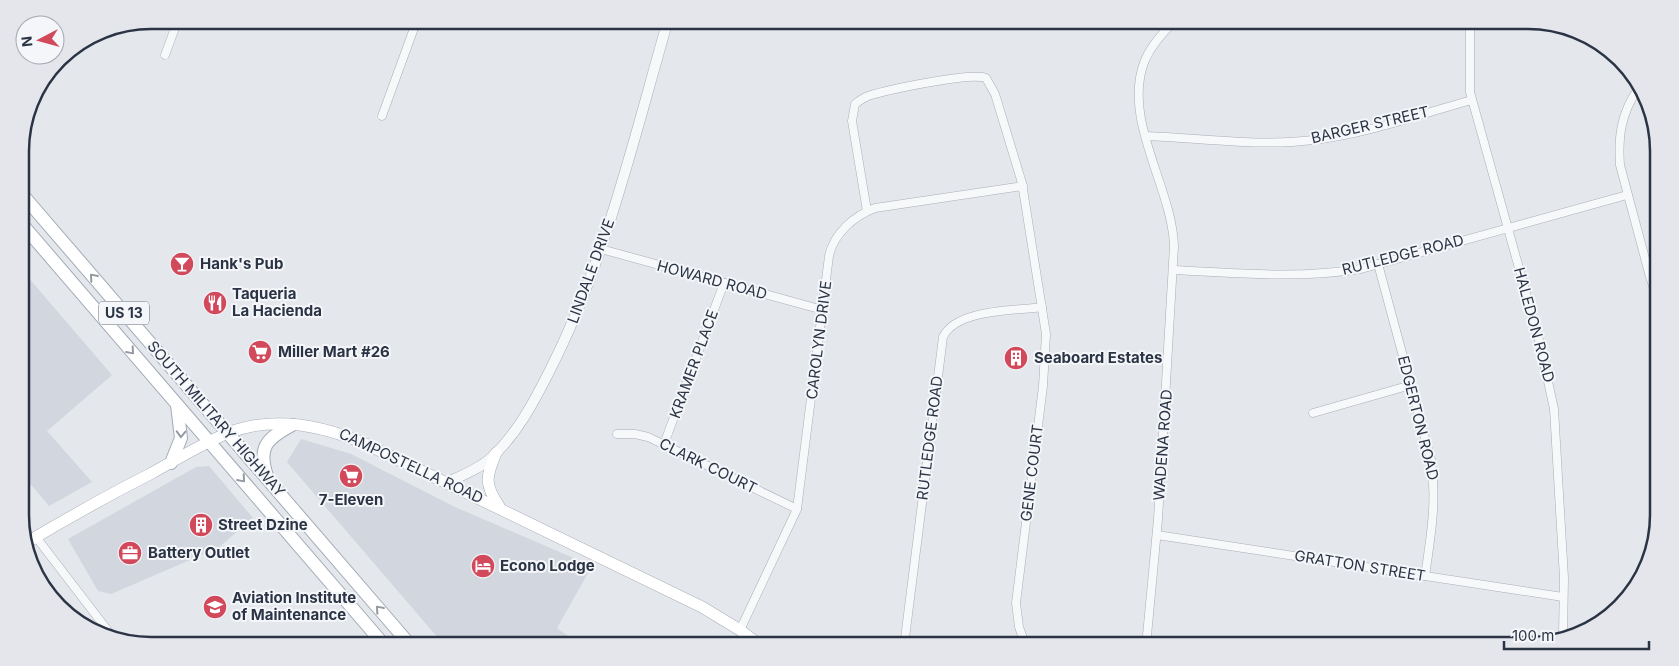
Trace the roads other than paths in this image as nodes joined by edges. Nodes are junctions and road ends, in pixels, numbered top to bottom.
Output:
1 (175, 29) edge
2 (414, 29) edge
3 (665, 29) edge
4 (1167, 29) edge
5 (1470, 29) edge
6 (165, 55) dead end
7 (1635, 93) edge
8 (1472, 100) junction
9 (382, 116) dead end
10 (1146, 136) junction
11 (1023, 186) junction
12 (1627, 195) junction
13 (29, 201) edge
14 (867, 211) junction
15 (1508, 228) junction
16 (29, 232) edge
17 (601, 249) junction
18 (1378, 264) junction
19 (1174, 270) junction
20 (1650, 277) edge
21 (724, 283) junction
22 (1042, 307) junction
23 (823, 310) junction
24 (1411, 385) junction
25 (176, 403) junction
26 (1313, 413) dead end
27 (292, 425) junction
28 (228, 433) junction
29 (617, 434) dead end
30 (210, 442) junction
31 (664, 444) junction
32 (496, 453) junction
33 (171, 462) junction
34 (269, 481) junction
35 (448, 482) junction
36 (500, 508) junction
37 (797, 509) junction
38 (1157, 535) junction
39 (36, 538) junction
40 (31, 540) edge
41 (1425, 576) junction
42 (1564, 597) junction
43 (107, 629) edge
44 (740, 630) junction
45 (1563, 632) edge
46 (377, 637) edge
47 (403, 637) edge
48 (749, 637) edge
49 (905, 637) edge
50 (1023, 637) edge
51 (1147, 637) edge

1 - 6 street
2 - 9 street
3 - 17 street, LINDALE DRIVE
4 - 10 street, WADENA ROAD
5 - 8 street, HALEDON ROAD
7 - 12 street
8 - 10 street, BARGER STREET
8 - 15 street, HALEDON ROAD
10 - 19 street, WADENA ROAD
11 - 14 street, CAROLYN DRIVE
11 - 14 street, GENE COURT
11 - 22 street, GENE COURT
12 - 15 street, RUTLEDGE ROAD
12 - 20 street
28 -> 13 main road, SOUTH MILITARY HIGHWAY / US 13
14 - 23 street, CAROLYN DRIVE
15 - 18 street, RUTLEDGE ROAD
15 - 42 street, HALEDON ROAD
16 -> 25 main road, SOUTH MILITARY HIGHWAY / US 13
17 - 21 street, HOWARD ROAD
17 - 32 street, LINDALE DRIVE
18 - 19 street, RUTLEDGE ROAD
18 - 24 street, EDGERTON ROAD
19 - 38 street, WADENA ROAD
21 - 23 street, HOWARD ROAD
21 - 31 street, KRAMER PLACE
22 - 49 street, RUTLEDGE ROAD
22 - 50 street, GENE COURT
23 - 37 street, CAROLYN DRIVE
24 - 26 street
24 - 41 street, EDGERTON ROAD
25 - 30 main road, SOUTH MILITARY HIGHWAY / US 13
25 -> 33 main road
27 - 28 main road, CAMPOSTELLA ROAD
27 - 34 main road
27 - 35 main road, CAMPOSTELLA ROAD
28 - 30 main road, CAMPOSTELLA ROAD
28 - 34 main road, SOUTH MILITARY HIGHWAY / US 13
29 - 31 street, CLARK COURT
30 - 33 main road, CAMPOSTELLA ROAD
30 -> 46 main road, SOUTH MILITARY HIGHWAY / US 13
31 - 37 street, CLARK COURT
32 - 35 street, LINDALE DRIVE
32 - 36 main road
33 - 39 main road, CAMPOSTELLA ROAD
47 -> 34 main road, SOUTH MILITARY HIGHWAY / US 13
35 - 36 main road, CAMPOSTELLA ROAD
36 - 44 main road, CAMPOSTELLA ROAD
37 - 44 street, CAROLYN DRIVE
38 - 41 street, GRATTON STREET
38 - 51 street, WADENA ROAD
39 - 40 main road, CAMPOSTELLA ROAD
39 - 43 street
41 - 42 street, GRATTON STREET
42 - 45 street, HALEDON ROAD
44 - 48 main road, CAMPOSTELLA ROAD

